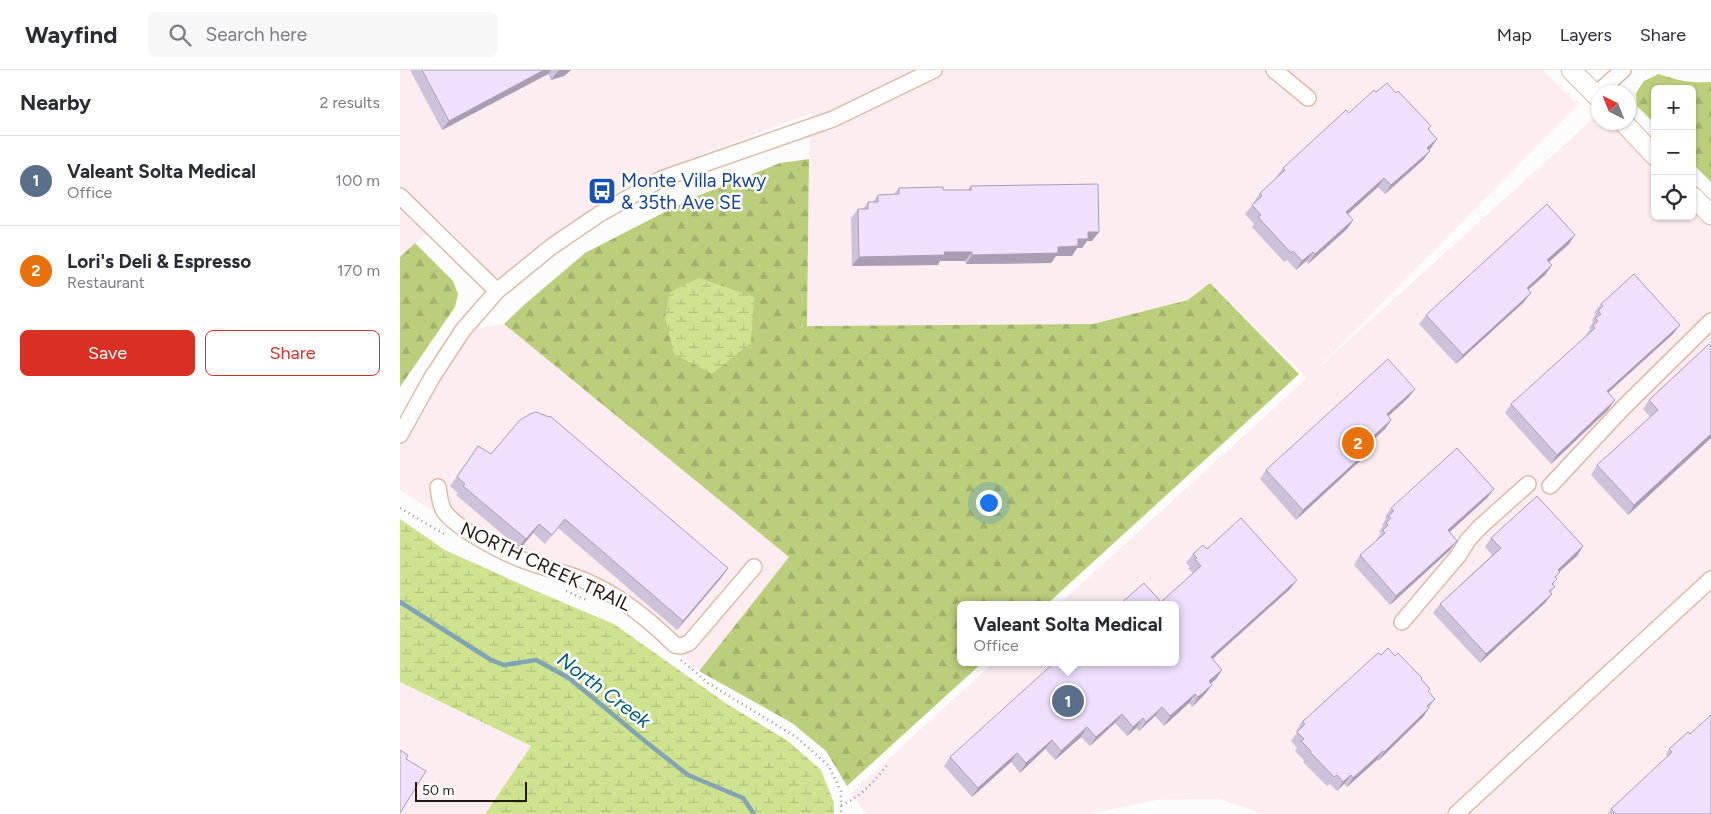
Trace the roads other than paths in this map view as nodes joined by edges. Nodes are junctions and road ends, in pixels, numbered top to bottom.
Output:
1 (934, 70) edge
2 (1274, 70) edge
3 (1571, 70) edge
4 (1623, 70) edge
5 (1608, 85) edge
6 (1591, 90) edge
7 (1308, 98) dead end
8 (1631, 130) edge
9 (1651, 152) edge
10 (400, 196) edge
11 (1696, 200) edge
12 (1711, 215) edge
13 (497, 291) junction
14 (1711, 321) edge
15 (400, 435) edge
16 (1528, 484) dead end
17 (1550, 486) dead end
18 (438, 487) dead end
19 (754, 567) dead end
20 (1711, 579) edge
21 (1402, 622) dead end
22 (1456, 814) edge

1 - 13 street
2 - 7 street
3 - 6 main road
4 - 5 street
8 - 9 main road
10 - 13 street
11 - 12 main road
13 - 15 street
14 - 17 street
16 - 21 street
18 - 19 street
20 - 22 street

